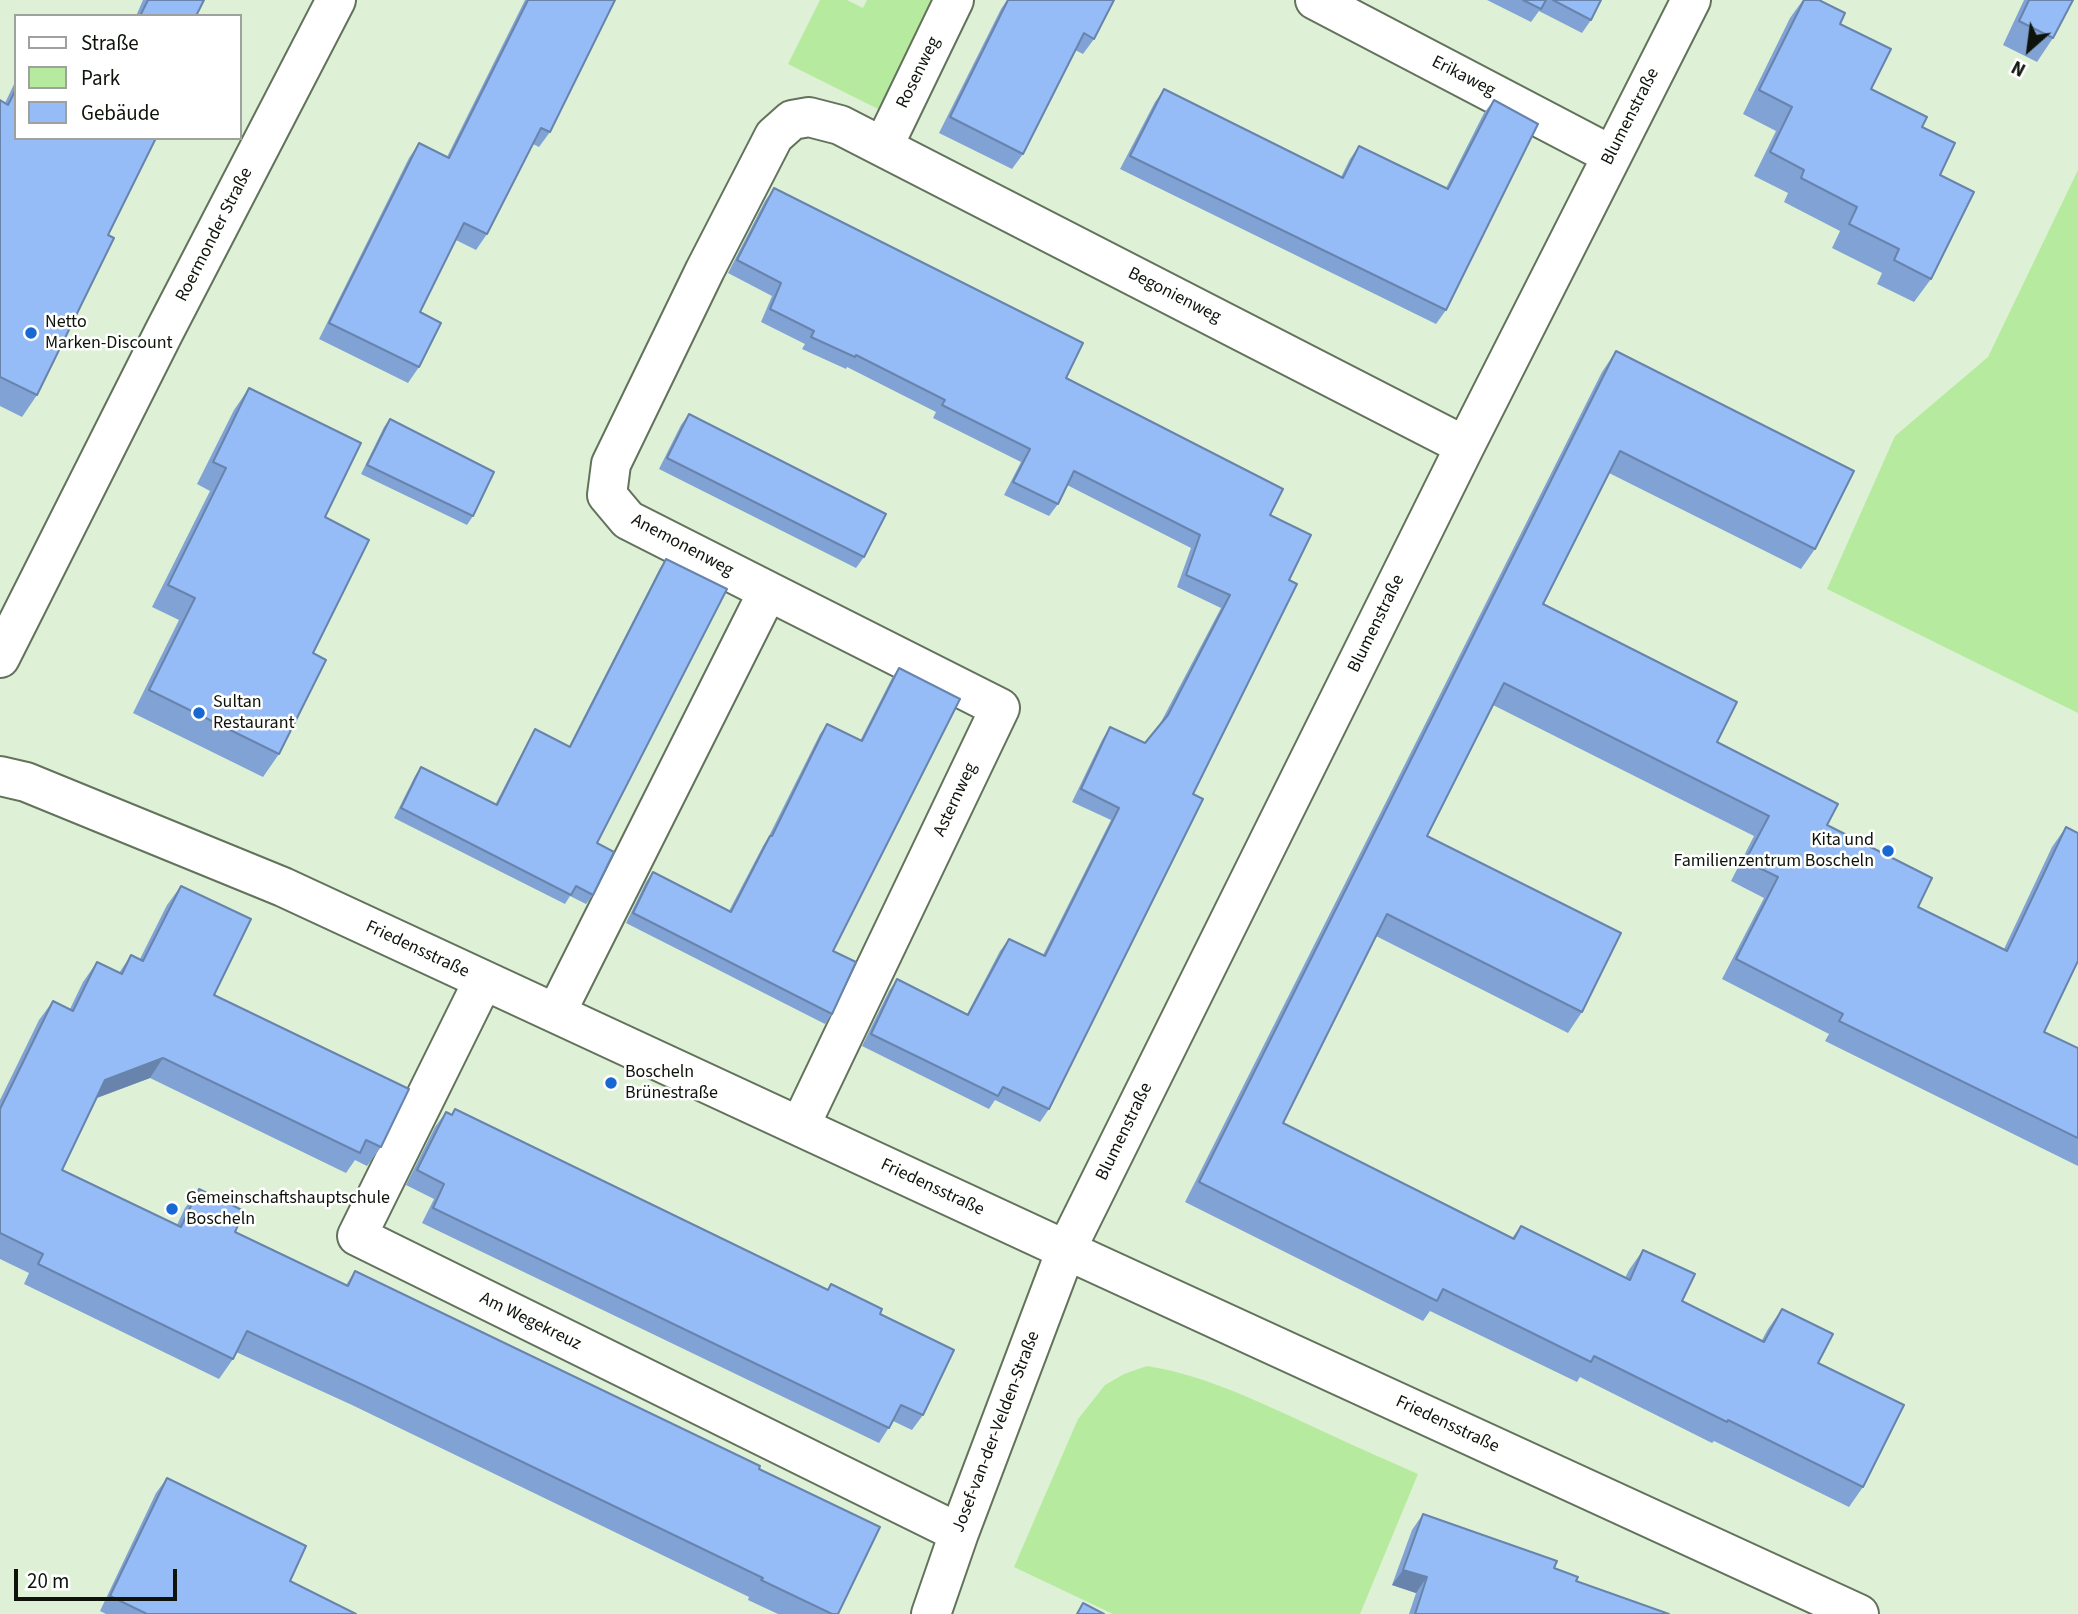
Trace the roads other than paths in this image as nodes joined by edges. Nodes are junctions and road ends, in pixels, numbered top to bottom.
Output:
1 (336, 0) edge
2 (954, 0) edge
3 (1315, 0) edge
4 (1691, 0) edge
5 (883, 147) junction
6 (1611, 155) junction
7 (1465, 446) junction
8 (768, 591) junction
9 (0, 657) edge
10 (0, 776) edge
11 (482, 981) junction
12 (556, 1013) junction
13 (800, 1126) junction
14 (1066, 1250) junction
15 (959, 1533) junction
16 (931, 1614) edge
17 (1859, 1614) edge

1 - 9 street, Roermonder Straße
2 - 5 street, Rosenweg
3 - 6 street, Erikaweg
4 - 6 street, Blumenstraße
5 - 7 street, Begonienweg
5 - 8 street, Anemonenweg
6 - 7 street, Blumenstraße
7 - 14 street, Blumenstraße
8 - 12 street
8 - 13 street, Asternweg
10 - 11 street, Friedensstraße
11 - 12 street, Friedensstraße
11 - 15 street, Am Wegekreuz
12 - 13 street, Friedensstraße
13 - 14 street, Friedensstraße
14 - 15 street, Josef-van-der-Velden-Straße
14 - 17 street, Friedensstraße
15 - 16 street, Josef-van-der-Velden-Straße

